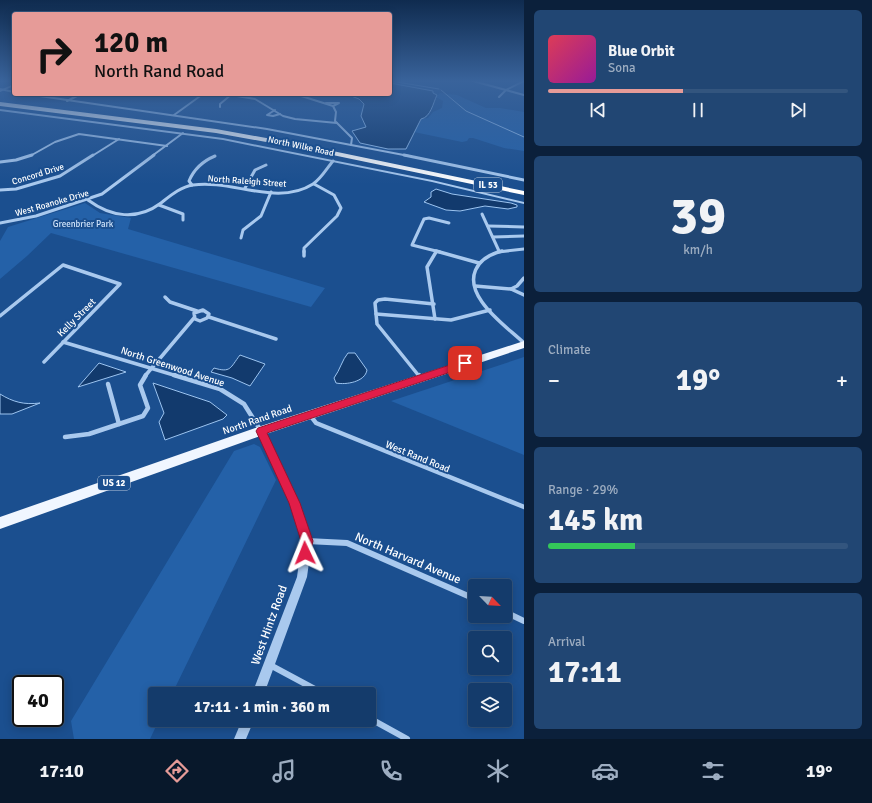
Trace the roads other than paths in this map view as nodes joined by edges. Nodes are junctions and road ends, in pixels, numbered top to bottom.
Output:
1 (43, 115) edge
2 (92, 115) edge
3 (120, 115) edge
4 (177, 115) edge
5 (285, 115) edge
6 (336, 115) edge
7 (337, 123) junction
8 (182, 133) junction
9 (350, 136) junction
10 (119, 139) junction
11 (344, 144) junction
12 (351, 145) junction
13 (167, 146) junction
14 (216, 156) dead end
15 (333, 161) junction
16 (0, 162) edge
17 (266, 165) dead end
18 (452, 178) junction
19 (524, 180) edge
20 (314, 184) junction
21 (192, 185) junction
22 (524, 187) edge
23 (245, 188) junction
24 (0, 190) edge
25 (271, 192) junction
26 (524, 193) edge
27 (524, 197) edge
28 (88, 200) junction
29 (524, 203) edge
30 (159, 205) junction
31 (482, 214) dead end
32 (183, 220) dead end
33 (0, 223) edge
34 (449, 223) dead end
35 (488, 226) junction
36 (524, 227) edge
37 (524, 236) edge
38 (493, 237) junction
39 (241, 238) dead end
40 (524, 249) edge
41 (499, 251) junction
42 (436, 252) junction
43 (304, 256) dead end
44 (479, 263) junction
45 (524, 278) edge
46 (475, 286) junction
47 (511, 289) junction
48 (524, 295) edge
49 (165, 297) dead end
50 (434, 304) junction
51 (490, 310) junction
52 (197, 311) junction
53 (376, 314) junction
54 (0, 316) edge
55 (208, 317) junction
56 (194, 318) junction
57 (435, 319) junction
58 (276, 339) dead end
59 (63, 342) junction
60 (524, 344) edge
61 (44, 362) dead end
62 (151, 368) junction
63 (421, 378) junction
64 (108, 384) dead end
65 (310, 415) junction
66 (119, 424) junction
67 (261, 431) junction
68 (66, 437) dead end
69 (524, 508) edge
70 (0, 523) edge
71 (307, 541) junction
72 (468, 596) edge
73 (512, 615) edge
74 (524, 621) edge
75 (270, 665) junction
76 (261, 687) edge
77 (311, 687) edge
78 (376, 722) edge
79 (245, 727) edge
80 (240, 739) edge
81 (407, 739) edge

1 - 8 street, North Wilke Road
2 - 18 highway, IL 53
3 - 22 highway, IL 53
4 - 11 street, North Wilke Road
5 - 7 street
6 - 7 street
7 - 9 street
8 - 13 street, West Roanoke Drive
8 - 15 street, North Wilke Road
9 - 11 street
9 - 12 street
10 - 13 street
10 - 16 street
10 - 24 street, Concord Drive
11 - 12 street, North Wilke Road
12 - 19 street, North Wilke Road
13 - 28 street, West Roanoke Drive
14 - 21 street
15 - 20 street, North Raleigh Street
15 - 29 street, North Wilke Road
17 - 23 street
18 - 26 highway, IL 53
18 - 27 highway
20 - 25 street, North Raleigh Street
20 - 43 street
21 - 23 street, North Raleigh Street
21 - 30 street, North Raleigh Street
23 - 25 street, North Raleigh Street
25 - 39 street
28 - 30 street, North Raleigh Street
28 - 33 street, West Roanoke Drive
30 - 32 street
31 - 35 street
34 - 42 street
35 - 36 street
35 - 38 street
37 - 38 street
38 - 41 street
40 - 41 street
41 - 44 street
42 - 44 street
42 - 50 street
44 - 46 street
45 - 47 street
46 - 47 street
46 - 51 street
47 - 48 street
49 - 52 street
50 - 53 street
50 - 57 street
51 - 57 street
51 - 60 street
52 - 55 street
52 - 56 street
53 - 57 street
53 - 63 street
54 - 59 street, Kelly Street
55 - 56 street
55 - 58 street
56 - 62 street
59 - 61 street, Kelly Street
59 - 62 street, North Greenwood Avenue
60 - 63 main road, North Rand Road / US 12
62 - 66 street
62 - 67 street, North Greenwood Avenue
63 - 65 main road, North Rand Road / US 12
64 - 66 street
65 - 67 main road, North Rand Road / US 12
65 - 69 street, West Rand Road
66 - 68 street
67 - 70 main road, North Rand Road / US 12
67 - 71 street, West Hintz Road
71 - 72 street, North Harvard Avenue
71 - 75 street, West Hintz Road
73 - 74 street
75 - 76 street, West Hintz Road
75 - 77 street
78 - 81 street
79 - 80 street

